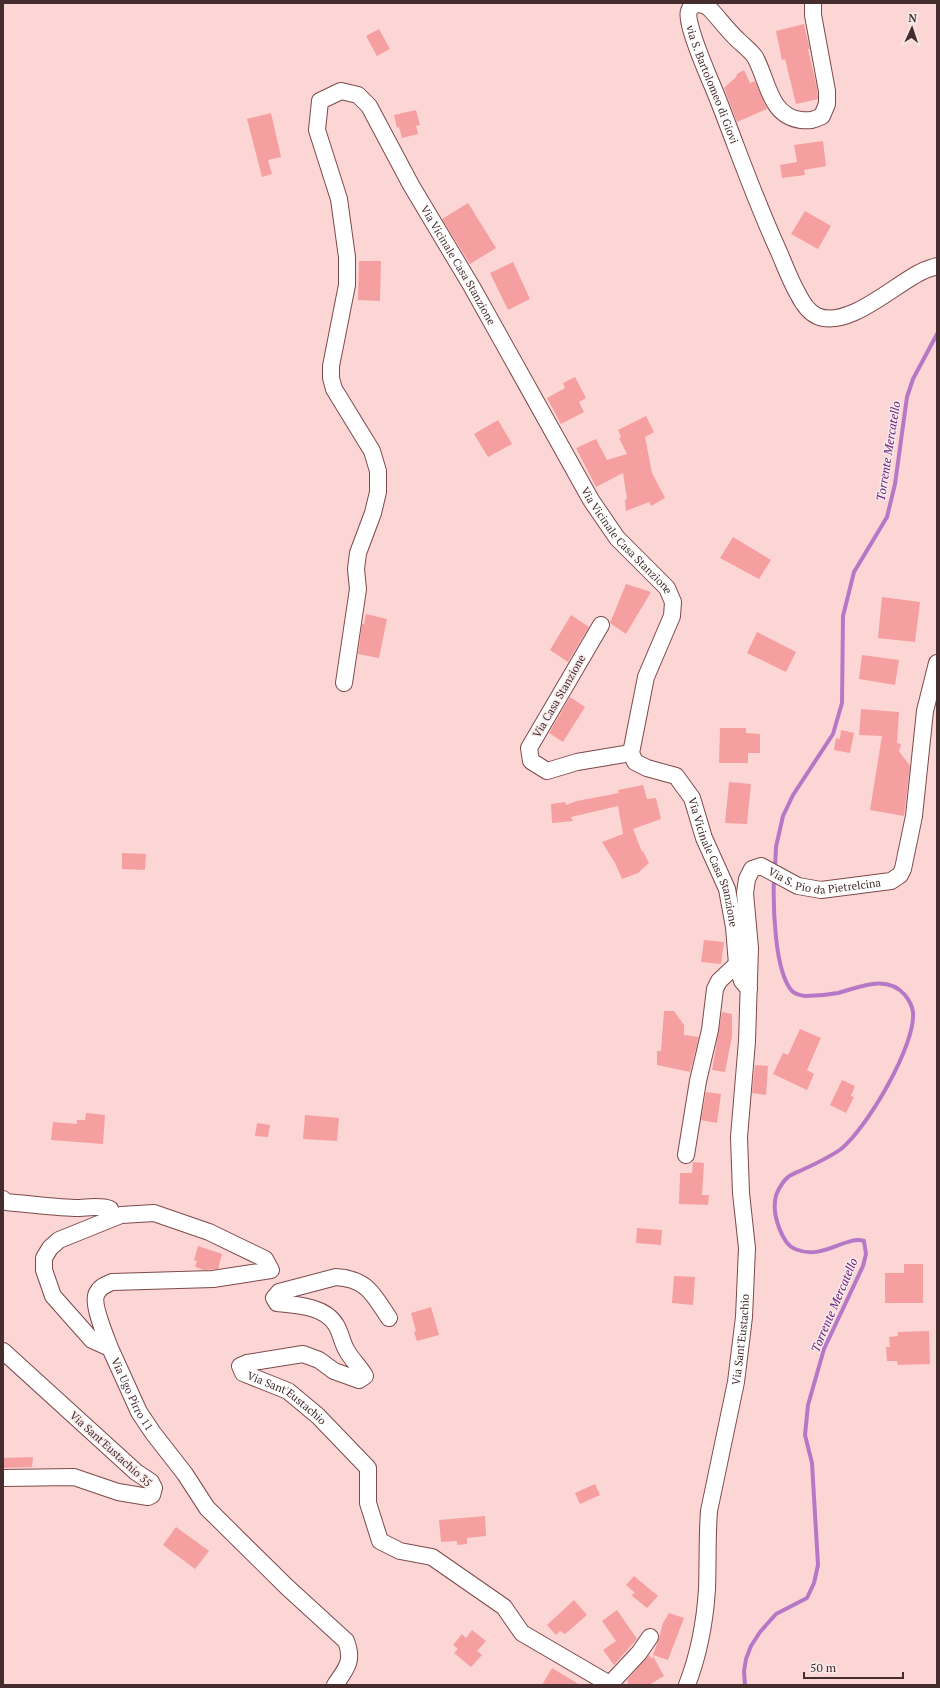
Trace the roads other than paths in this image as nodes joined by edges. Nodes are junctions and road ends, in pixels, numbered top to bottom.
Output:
1 (813, 3) edge
2 (937, 266) edge
3 (601, 625) dead end
4 (937, 663) edge
5 (344, 683) dead end
6 (631, 753) junction
7 (737, 964) junction
8 (749, 989) junction
9 (686, 1155) dead end
10 (3, 1200) edge
11 (113, 1217) junction
12 (389, 1318) dead end
13 (110, 1348) junction
14 (3, 1351) edge
15 (3, 1478) edge
16 (650, 1637) dead end
17 (611, 1684) edge
18 (335, 1685) edge
19 (687, 1685) edge

1 - 2 street, via S. Bartolomeo di Giovi
3 - 6 street, Via Casa Stanzione
4 - 8 street, Via S. Pio da Pietrelcina
5 - 6 street, Via Vicinale Casa Stanzione
6 - 7 street, Via Vicinale Casa Stanzione
7 - 8 street, Via Vicinale Casa Stanzione
7 - 9 street
8 - 19 street, Via Sant'Eustachio
10 - 11 street
11 - 13 street, Via Ugo Pirro 11
11 - 13 street, Via Ugo Pirro 11
12 - 17 street, Via Sant'Eustachio
13 - 18 street, Via Ugo Pirro 11
14 - 15 street, Via Sant'Eustachio 35
16 - 17 street, Via Sant'Eustachio

